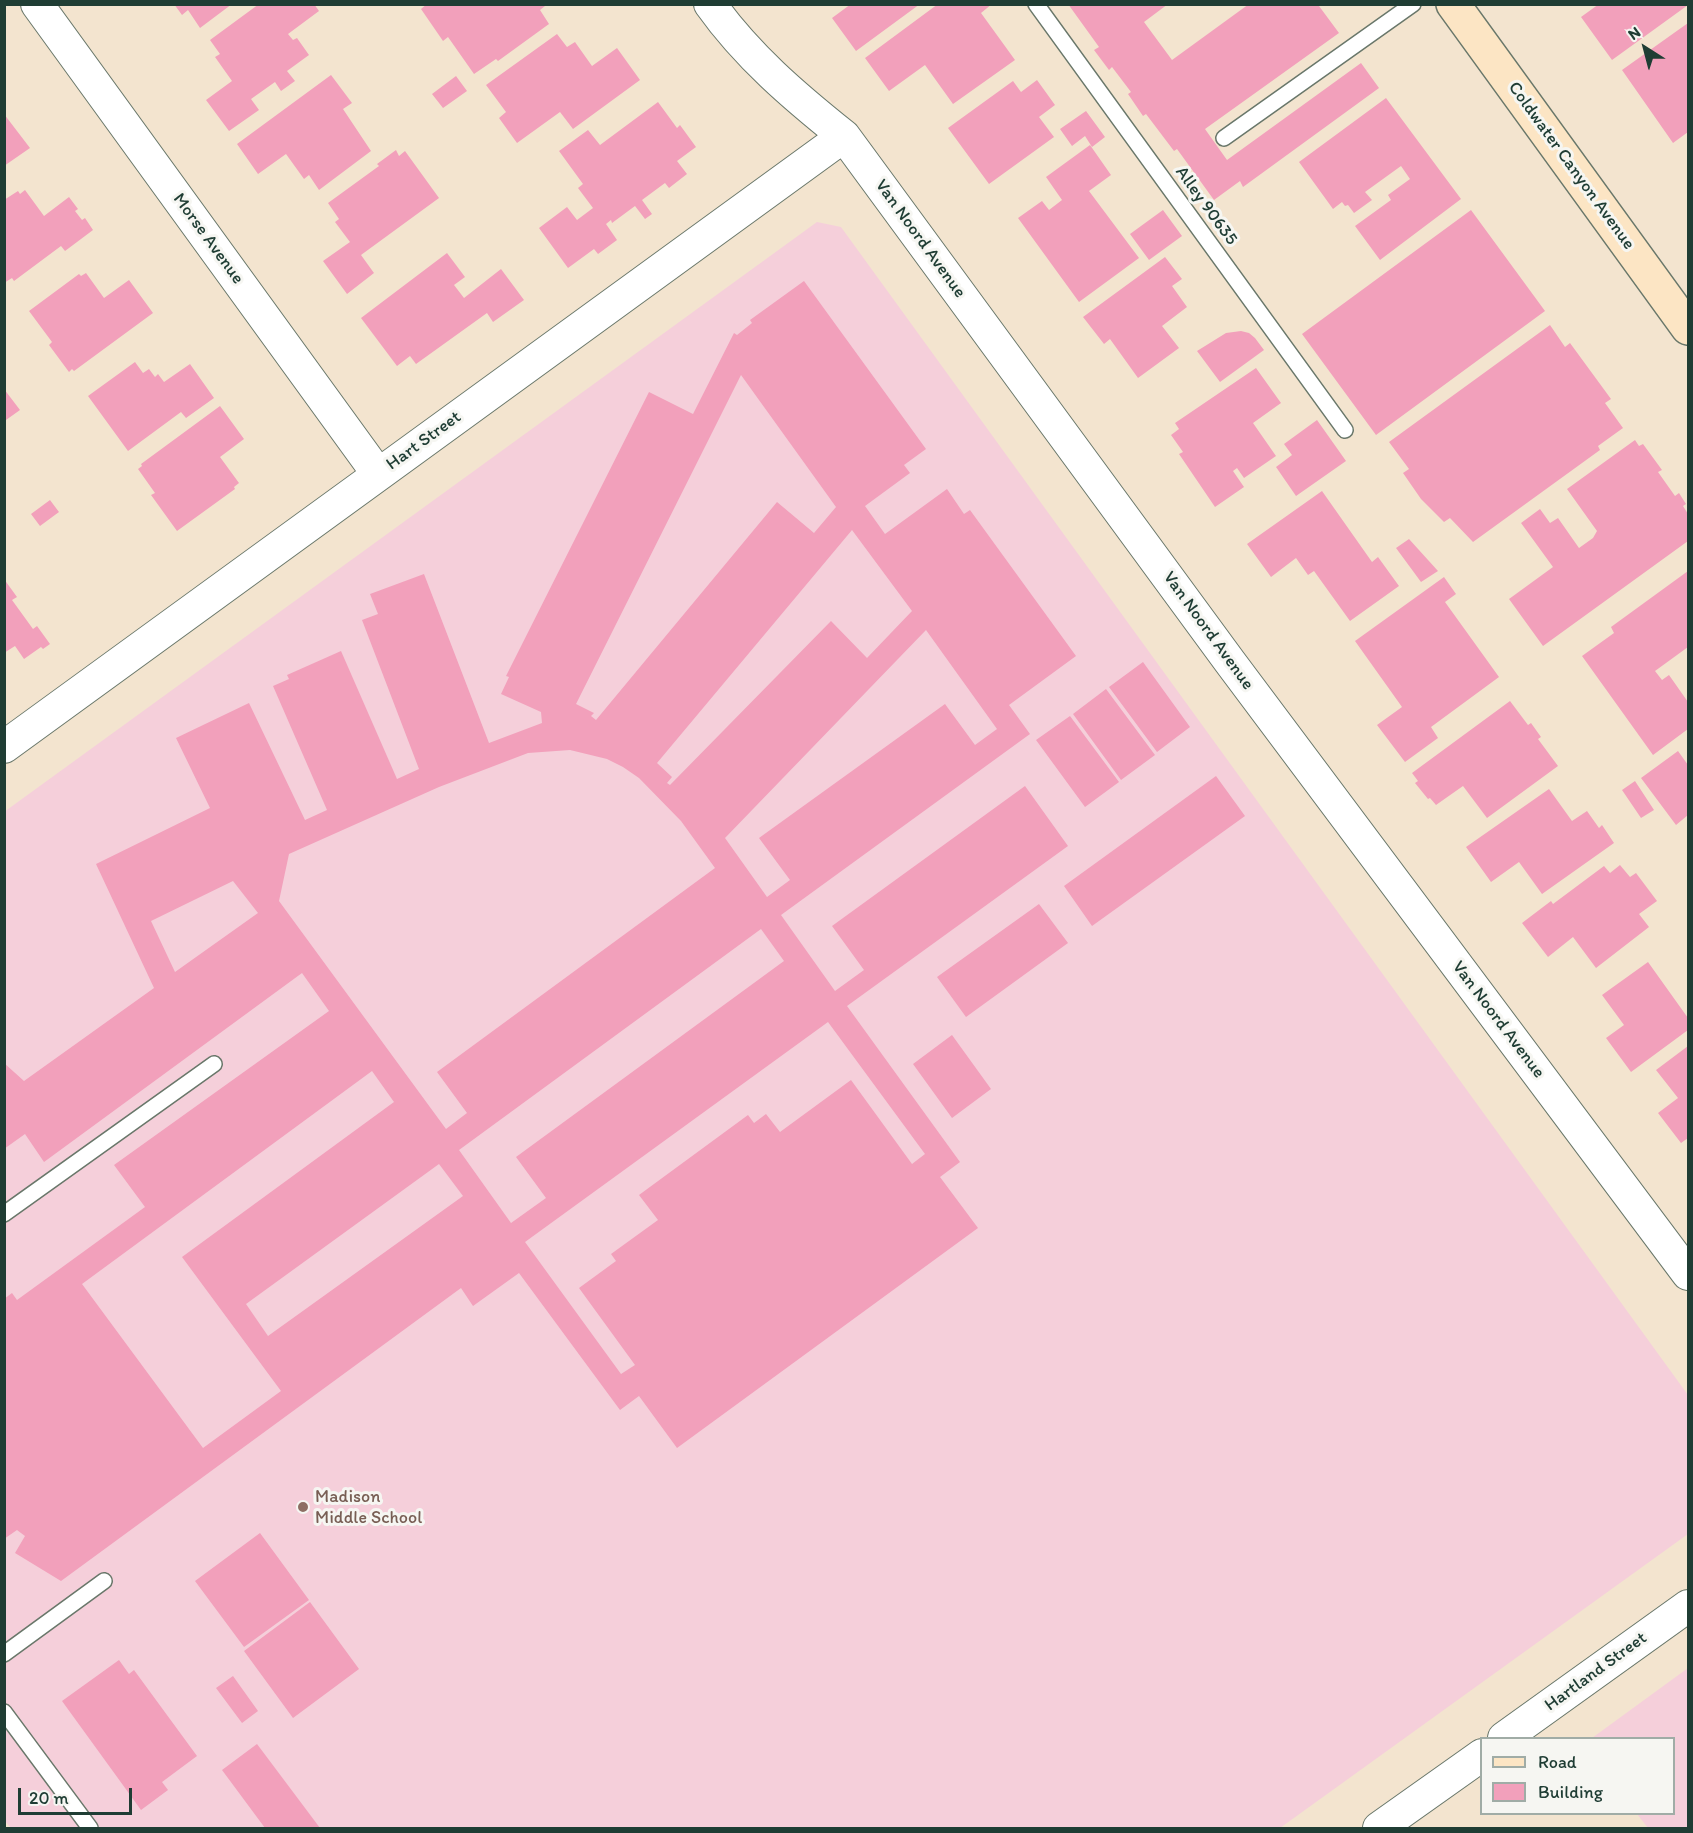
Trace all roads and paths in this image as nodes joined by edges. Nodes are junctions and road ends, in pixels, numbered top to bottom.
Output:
1 (37, 4) edge
2 (710, 4) edge
3 (1036, 4) edge
4 (1413, 4) edge
5 (1453, 4) edge
6 (844, 136) junction
7 (1224, 138) dead end
8 (1689, 328) edge
9 (1345, 430) dead end
10 (378, 474) junction
11 (4, 747) edge
12 (214, 1064) dead end
13 (4, 1214) edge
14 (1689, 1274) edge
15 (104, 1581) dead end
16 (1689, 1606) edge
17 (4, 1654) edge
18 (4, 1712) edge
19 (1505, 1737) edge
20 (1480, 1756) edge
21 (90, 1828) edge
22 (1379, 1828) edge

1 - 10 street, Morse Avenue
2 - 6 street, Van Noord Avenue
3 - 9 lane, Alley 90635
4 - 7 lane
5 - 8 main road, Coldwater Canyon Avenue
6 - 10 street, Hart Street
6 - 14 street, Van Noord Avenue
10 - 11 street, Hart Street
12 - 13 lane
15 - 17 lane
16 - 19 street, Hartland Street
18 - 21 lane
20 - 22 street

